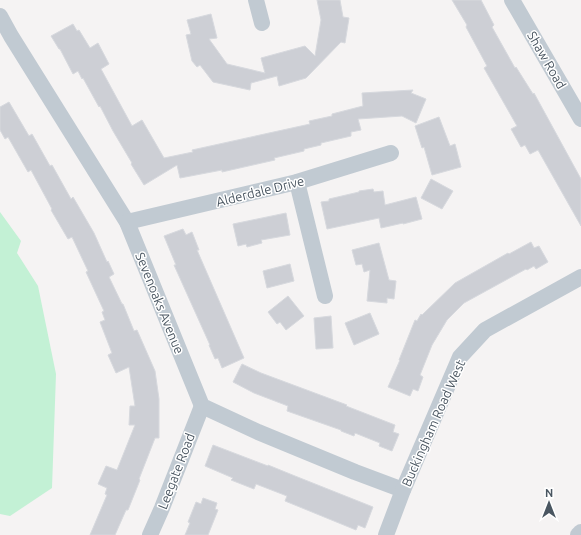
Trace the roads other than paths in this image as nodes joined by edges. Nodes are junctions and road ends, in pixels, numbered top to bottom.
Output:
1 (256, 0) edge
2 (512, 0) edge
3 (0, 16) edge
4 (262, 23) dead end
5 (580, 114) edge
6 (391, 153) dead end
7 (297, 182) junction
8 (127, 222) junction
9 (581, 277) edge
10 (325, 296) dead end
11 (202, 406) junction
12 (403, 490) junction
13 (581, 532) edge
14 (150, 535) edge
15 (386, 535) edge
16 (578, 535) edge

1 - 4 street
2 - 5 street, Shaw Road
3 - 8 street, Sevenoaks Avenue
6 - 7 street, Alderdale Drive
7 - 8 street, Alderdale Drive
7 - 10 street
8 - 11 street, Sevenoaks Avenue
9 - 12 street, Buckingham Road West
11 - 12 street
11 - 14 street, Leegate Road
12 - 15 street, Buckingham Road West
13 - 16 street

